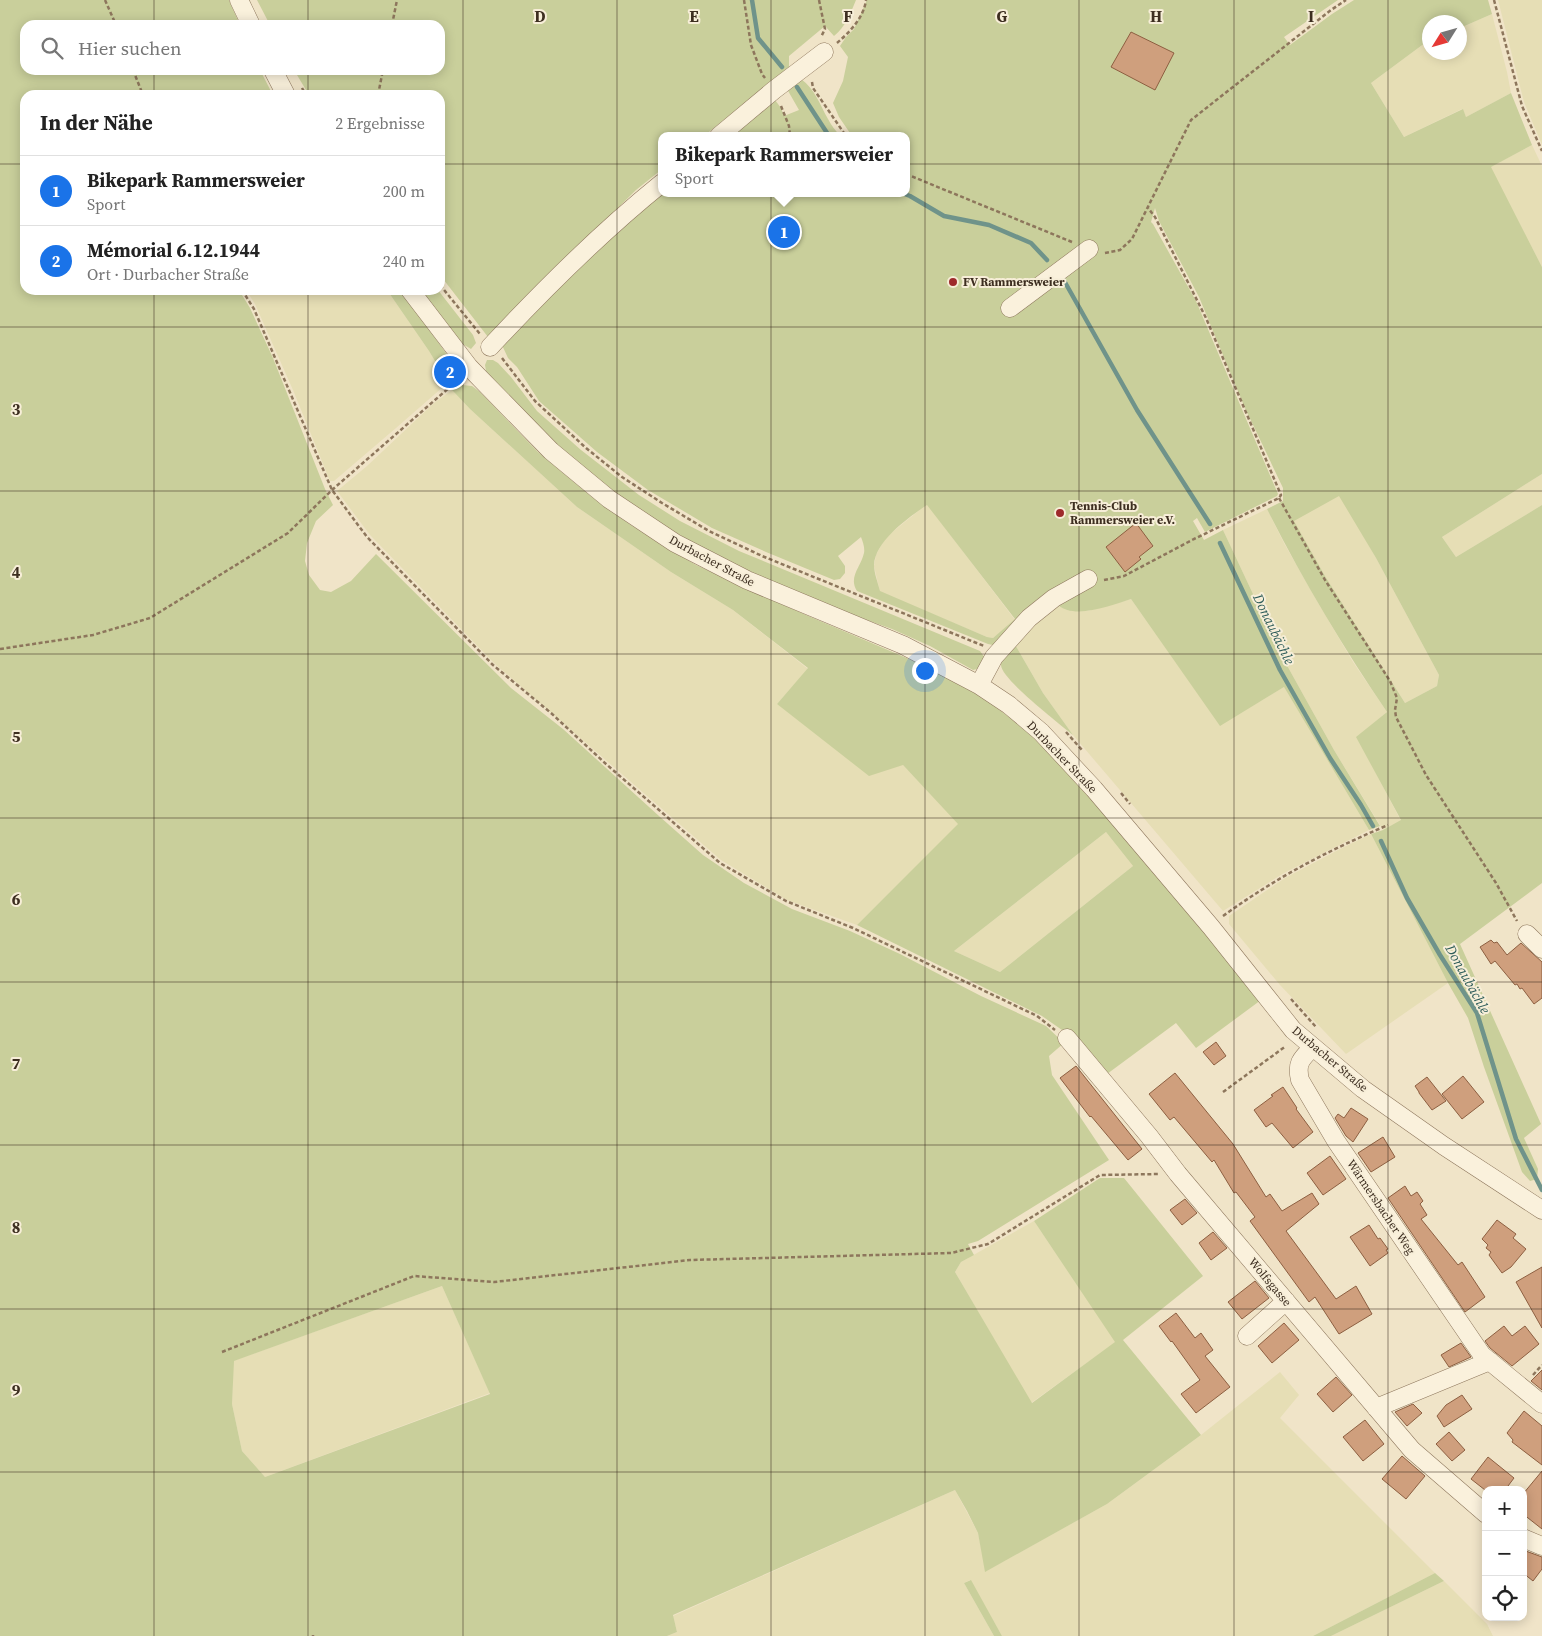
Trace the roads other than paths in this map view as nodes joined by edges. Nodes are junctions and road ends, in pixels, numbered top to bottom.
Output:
1 (239, 0) edge
2 (248, 20) edge
3 (821, 47) road end
4 (276, 75) edge
5 (283, 90) edge
6 (723, 132) edge
7 (658, 186) edge
8 (1089, 249) road end
9 (414, 295) edge
10 (1010, 308) dead end
11 (490, 347) road end
12 (1088, 579) road end
13 (979, 685) junction
14 (1527, 934) road end
15 (1542, 949) edge
16 (1067, 1038) road end
17 (1313, 1047) junction
18 (1542, 1210) edge
19 (1286, 1301) junction
20 (1247, 1336) dead end
21 (1490, 1361) junction
22 (1542, 1404) edge
23 (1376, 1408) junction
24 (1482, 1511) edge
25 (1527, 1540) edge
26 (1542, 1546) edge

1 - 2 street
3 - 6 street
4 - 5 street
7 - 11 street
8 - 10 street
9 - 13 street, Durbacher Straße
12 - 13 street
13 - 17 street, Durbacher Straße
14 - 15 street
16 - 19 street, Wolfsgasse
17 - 18 street, Durbacher Straße
17 - 21 street, Wärmersbacher Weg
19 - 20 street
19 - 23 street, Wolfsgasse
21 - 22 street, Wärmersbacher Weg
21 - 23 street
23 - 24 street, Wolfsgasse
25 - 26 street

